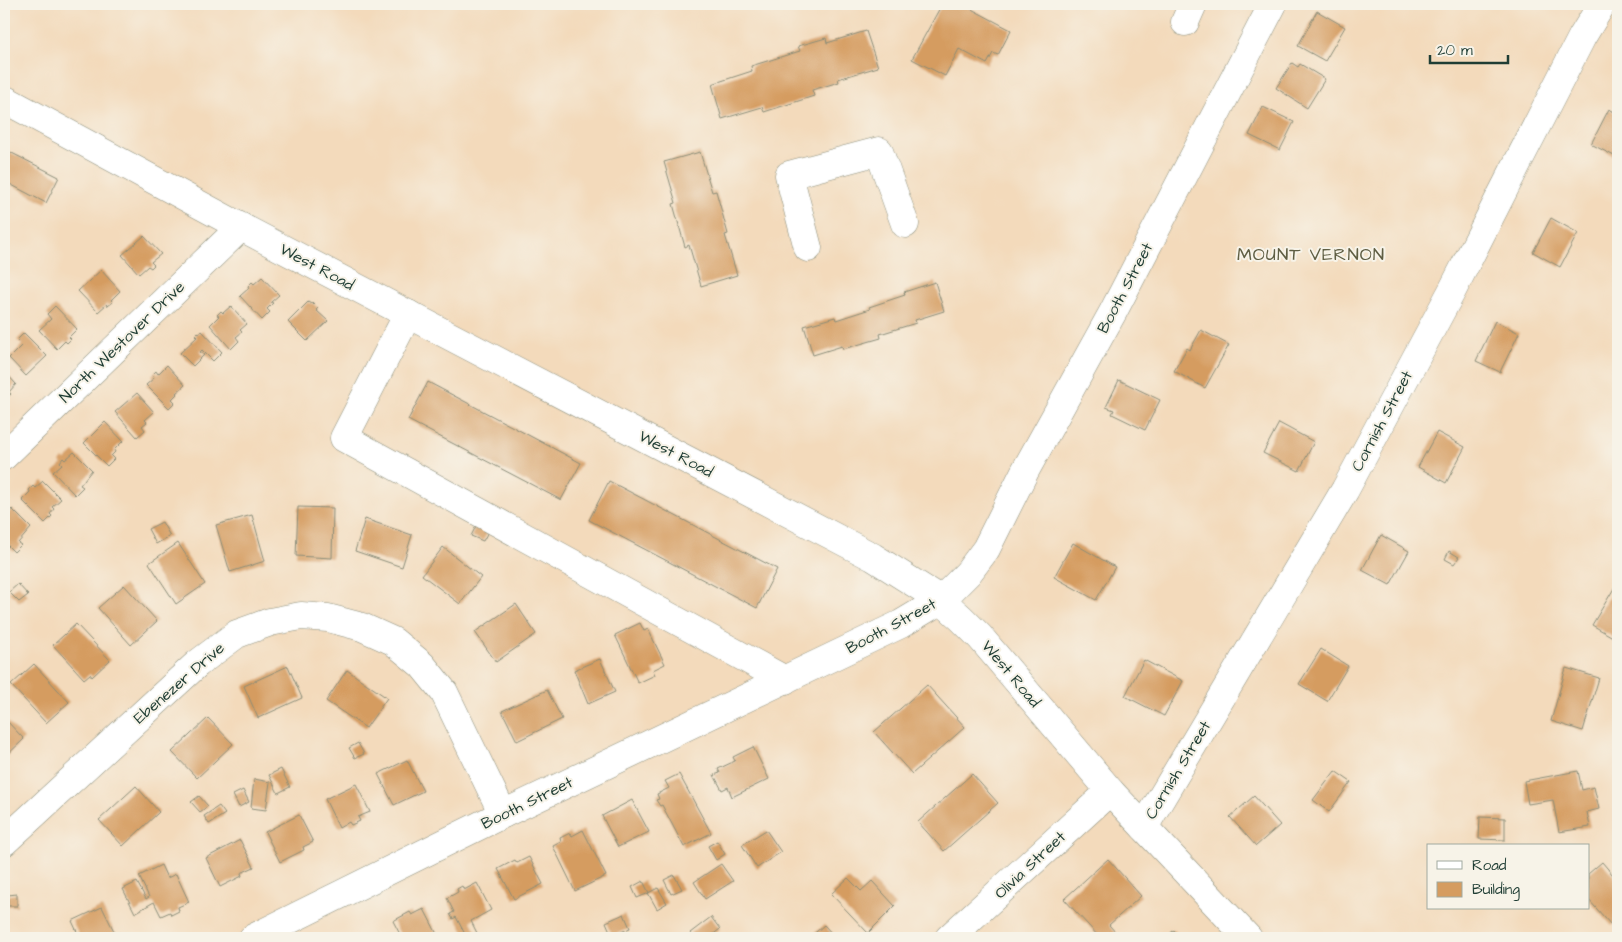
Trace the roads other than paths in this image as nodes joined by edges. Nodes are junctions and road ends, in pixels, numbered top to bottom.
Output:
1 (1272, 4) edge
2 (1602, 4) edge
3 (4, 99) edge
4 (905, 224) dead end
5 (241, 227) junction
6 (808, 248) dead end
7 (408, 314) junction
8 (4, 456) edge
9 (941, 600) junction
10 (785, 680) junction
11 (1110, 791) junction
12 (503, 814) junction
13 (1144, 827) junction
14 (4, 842) edge
15 (253, 938) edge
16 (949, 938) edge
17 (1248, 938) edge

1 - 9 street, Booth Street
2 - 13 street, Cornish Street
3 - 5 street, West Road
4 - 6 street
5 - 7 street, West Road
5 - 8 street, North Westover Drive
7 - 9 street, West Road
7 - 10 street
9 - 10 street, Booth Street
9 - 11 street, West Road
10 - 12 street, Booth Street
11 - 13 street, West Road
11 - 16 street, Olivia Street
12 - 14 street, Ebenezer Drive
12 - 15 street, Booth Street
13 - 17 street, West Road

